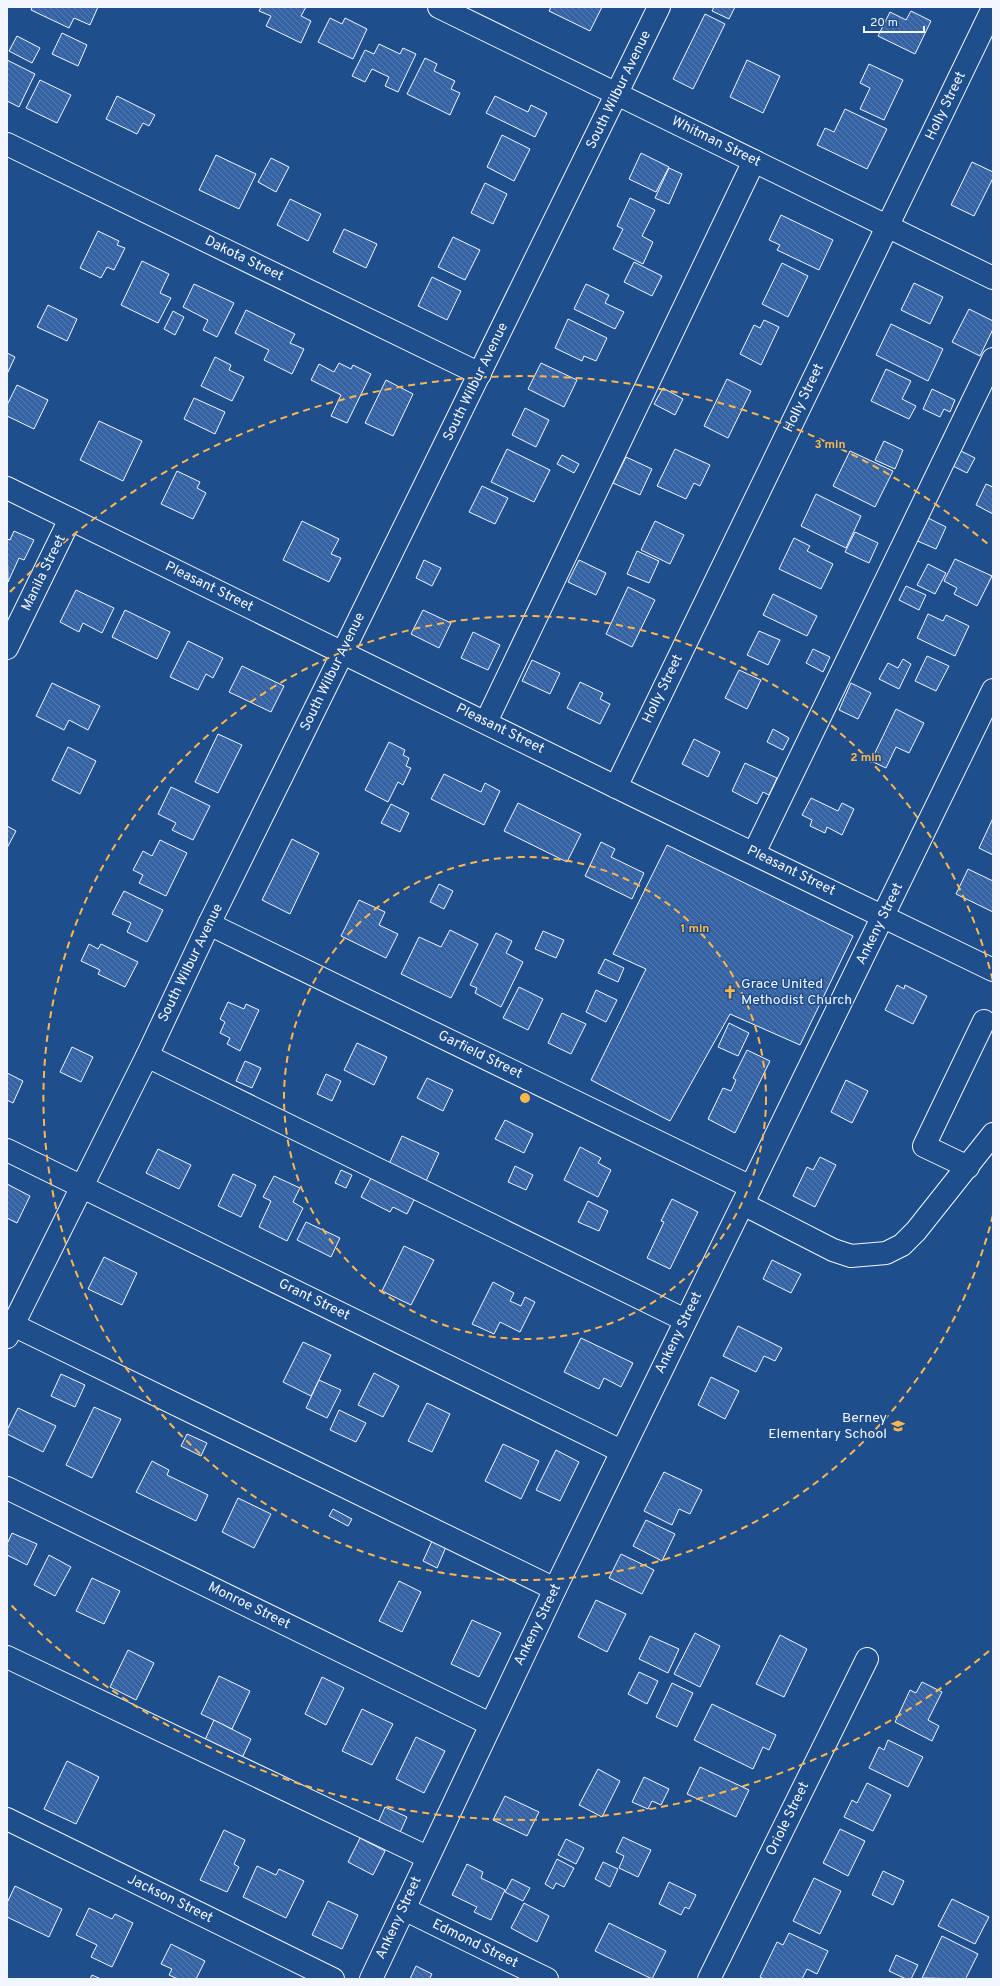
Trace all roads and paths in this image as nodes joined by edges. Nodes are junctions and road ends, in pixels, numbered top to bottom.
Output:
1 (438, 7) edge
2 (659, 7) edge
3 (993, 8) edge
4 (617, 94) junction
5 (7, 144) edge
6 (754, 161) junction
7 (887, 226) junction
8 (993, 278) edge
9 (993, 358) edge
10 (480, 374) junction
11 (7, 488) edge
12 (70, 519) junction
13 (7, 648) edge
14 (343, 652) junction
15 (993, 690) edge
16 (486, 722) junction
17 (616, 787) junction
18 (754, 853) junction
19 (883, 917) junction
20 (209, 924) junction
21 (993, 970) edge
22 (984, 1021) dead end
23 (147, 1056) junction
24 (993, 1134) edge
25 (7, 1150) edge
26 (968, 1167) junction
27 (82, 1186) junction
28 (747, 1195) junction
29 (686, 1320) junction
30 (10, 1331) edge
31 (622, 1451) junction
32 (7, 1488) edge
33 (555, 1589) junction
34 (7, 1657) edge
35 (867, 1659) dead end
36 (490, 1724) junction
37 (7, 1819) edge
38 (427, 1857) junction
39 (404, 1909) junction
40 (333, 1979) edge
41 (371, 1979) edge
42 (546, 1979) edge
43 (709, 1979) edge

1 - 4 street, Whitman Street
2 - 4 street, South Wilbur Avenue
3 - 7 street, Holly Street
4 - 6 street, Whitman Street
4 - 10 street, South Wilbur Avenue
5 - 10 street, Dakota Street
6 - 7 street, Whitman Street
6 - 16 street
7 - 8 street, Whitman Street
7 - 17 street, Holly Street
9 - 18 street
10 - 14 street, South Wilbur Avenue
11 - 12 street, Pleasant Street
12 - 13 street, Manila Street
12 - 14 street, Pleasant Street
14 - 16 street, Pleasant Street
14 - 20 street, South Wilbur Avenue
15 - 19 street, Ankeny Street
16 - 17 street, Pleasant Street
17 - 18 street, Pleasant Street
18 - 19 street, Pleasant Street
19 - 21 street, Pleasant Street
19 - 28 street, Ankeny Street
20 - 23 street, South Wilbur Avenue
20 - 28 street, Garfield Street
22 - 26 street
23 - 27 street, South Wilbur Avenue
23 - 29 street
24 - 26 street, Garfield Street
25 - 27 street, Grant Street
26 - 28 street, Garfield Street
27 - 30 street, South Wilbur Avenue
27 - 31 street, Grant Street
28 - 29 street, Ankeny Street
29 - 31 street, Ankeny Street
30 - 33 street
31 - 33 street, Ankeny Street
32 - 36 street, Monroe Street
33 - 36 street, Ankeny Street
34 - 38 street
35 - 43 street, Oriole Street
36 - 38 street, Ankeny Street
37 - 40 street, Jackson Street
38 - 39 street, Ankeny Street
39 - 41 street, Ankeny Street
39 - 42 street, Edmond Street

